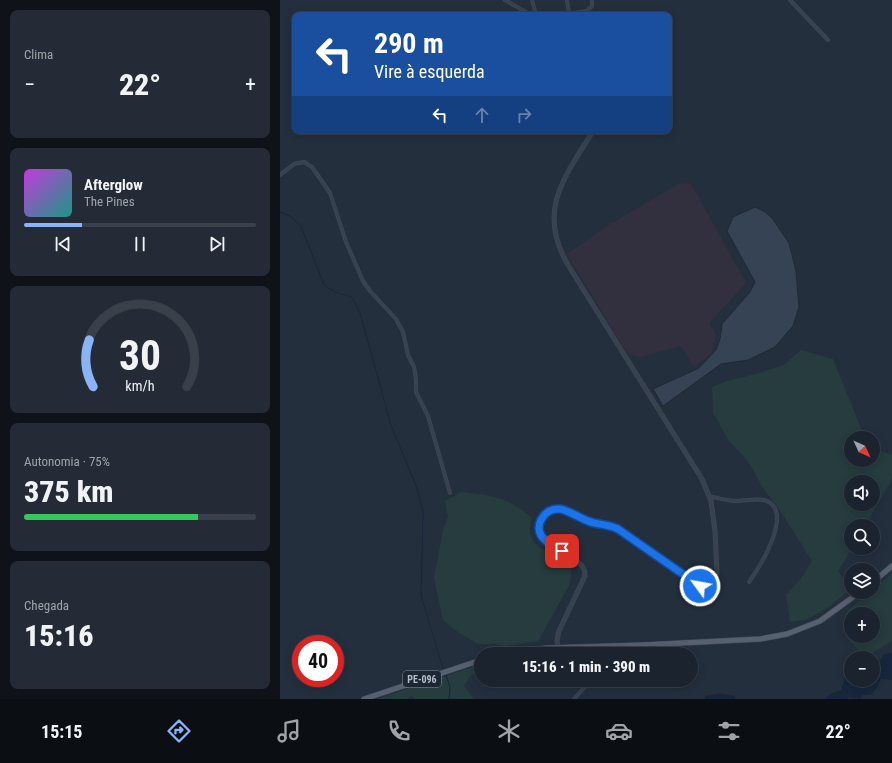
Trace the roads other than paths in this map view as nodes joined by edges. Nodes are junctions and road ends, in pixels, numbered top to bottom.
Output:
1 (505, 0) edge
2 (532, 0) edge
3 (567, 0) edge
4 (592, 0) edge
5 (790, 0) edge
6 (526, 12) edge
7 (535, 12) edge
8 (570, 12) edge
9 (580, 12) edge
10 (828, 40) dead end
11 (591, 134) edge
12 (280, 175) edge
13 (450, 493) dead end
14 (709, 496) junction
15 (892, 566) edge
16 (880, 576) edge
17 (749, 582) dead end
18 (850, 599) edge
19 (642, 645) joint
20 (558, 647) edge
21 (586, 647) edge
22 (474, 662) edge
23 (585, 687) edge
24 (364, 699) edge
25 (574, 699) edge

1 - 6 street
2 - 7 street
3 - 8 street
4 - 9 street
5 - 10 street
11 - 14 street
12 - 13 street
14 - 17 street
14 - 20 street
15 - 16 main road
18 - 19 main road
19 - 21 main road
22 - 24 main road, PE-096
23 - 25 street

